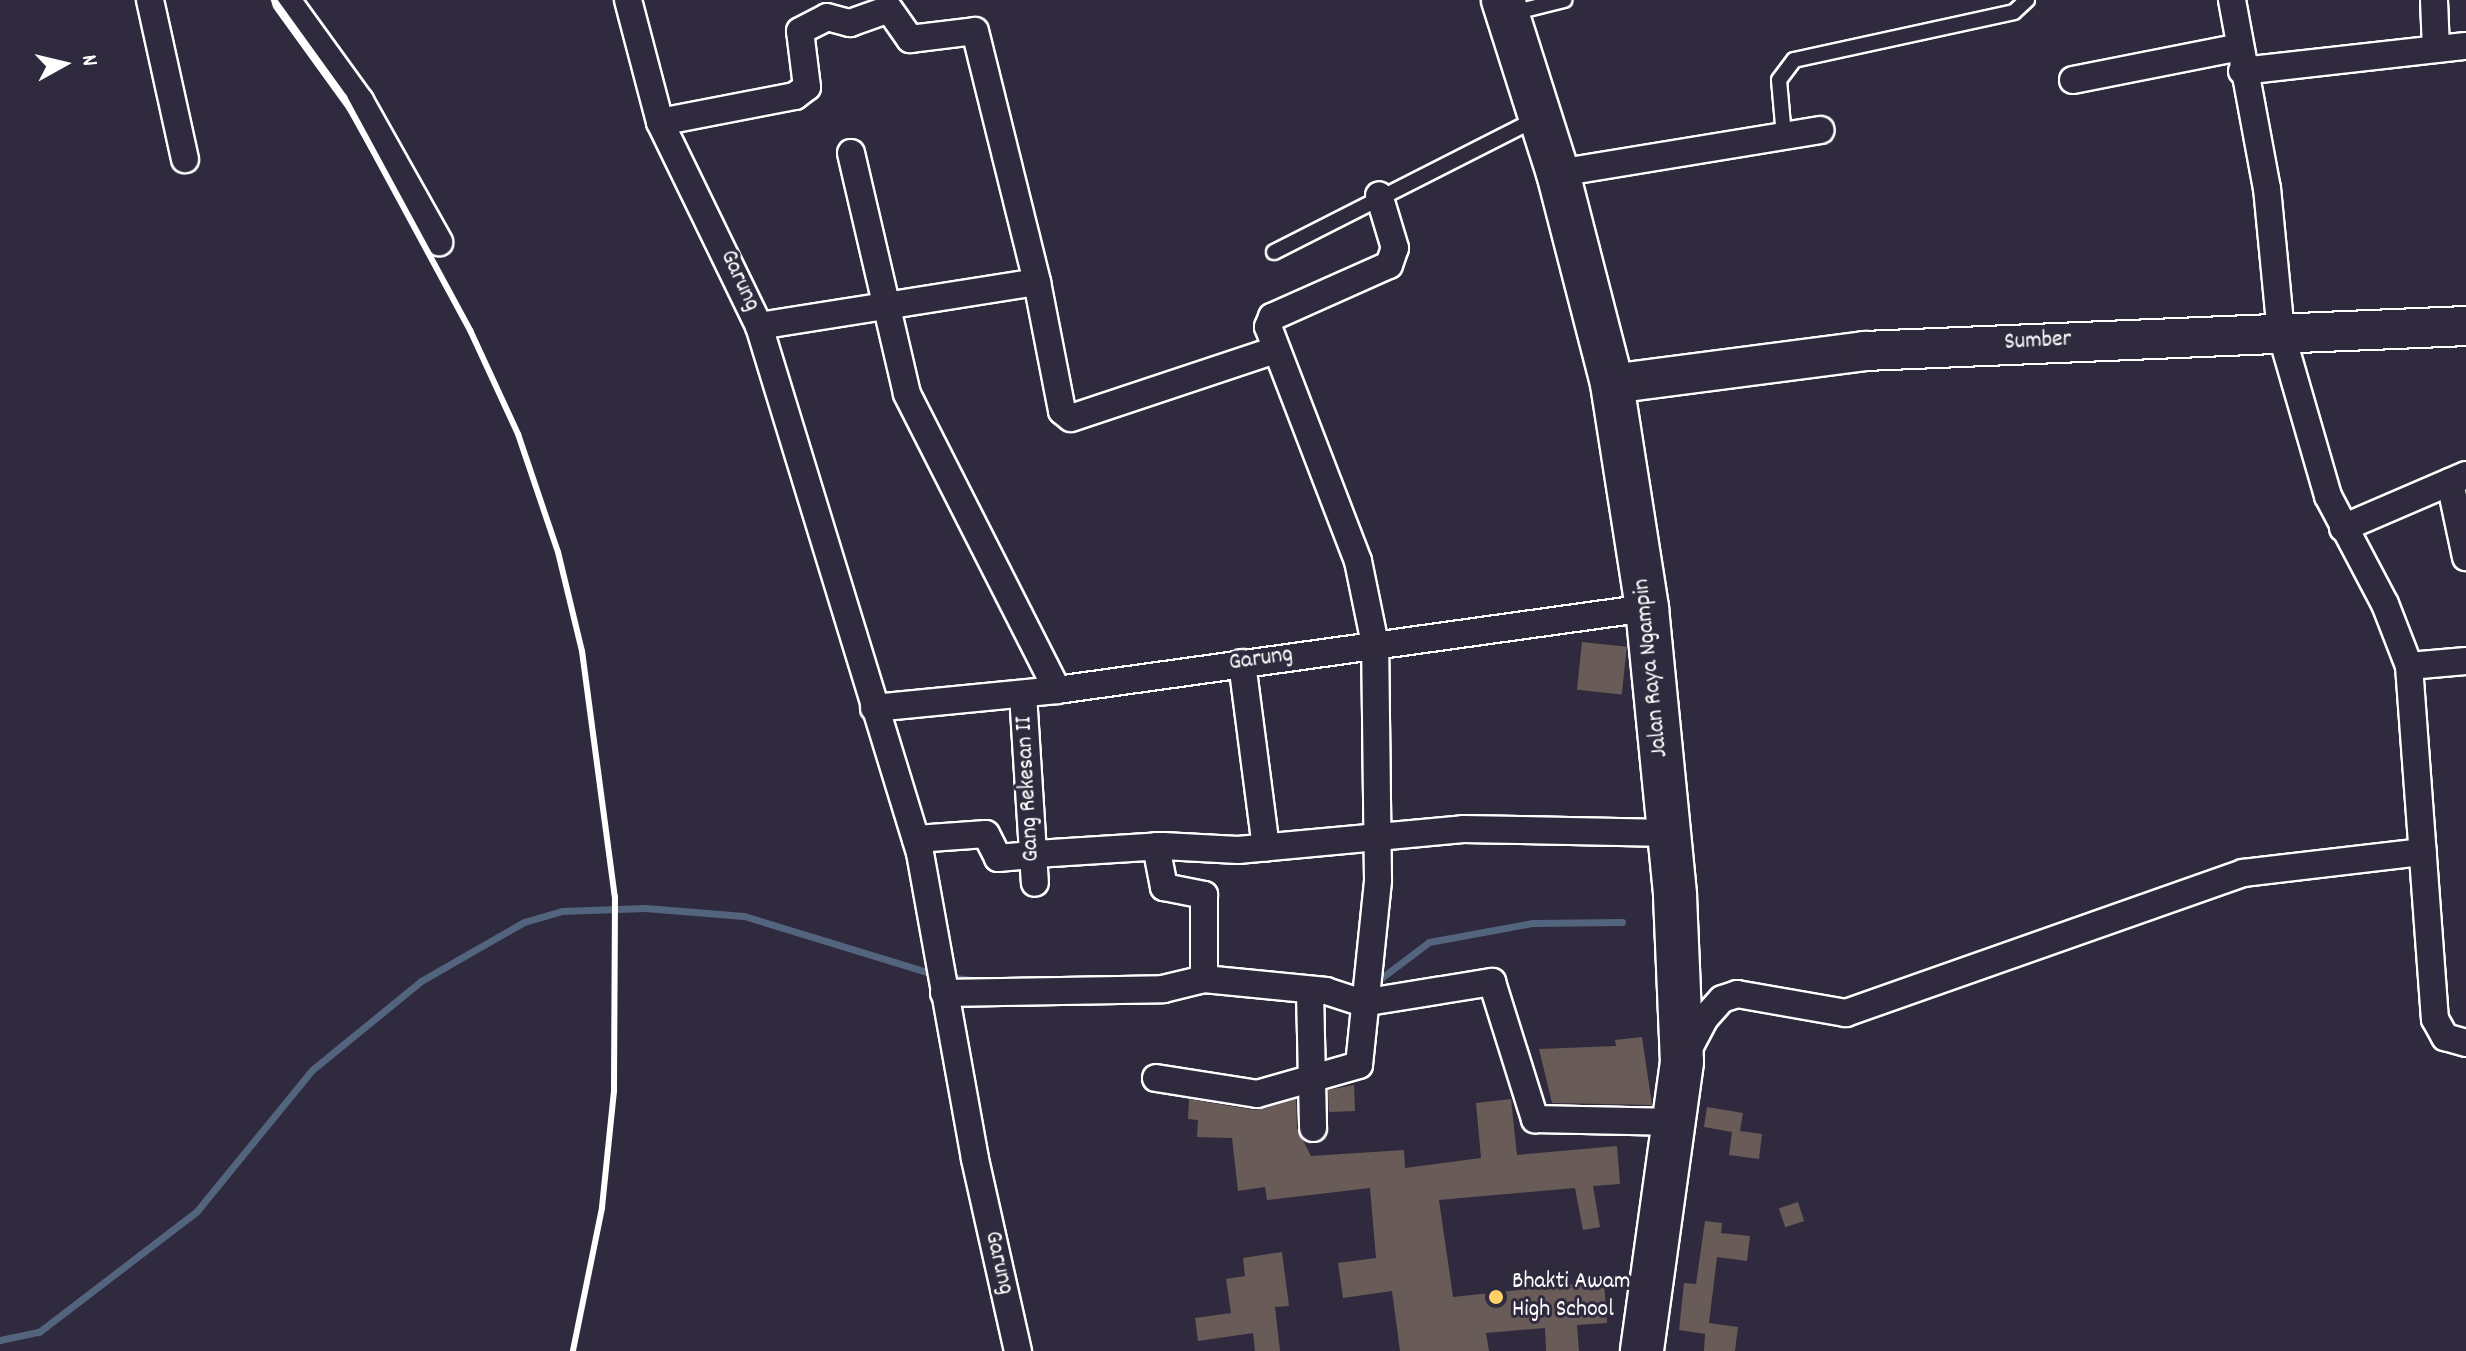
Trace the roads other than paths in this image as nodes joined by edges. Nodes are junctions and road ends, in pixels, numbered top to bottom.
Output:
1 (150, 0) edge
2 (287, 0) edge
3 (628, 0) edge
4 (1564, 0) edge
5 (2027, 0) edge
6 (2232, 0) edge
7 (2434, 0) edge
8 (1505, 7) edge
9 (2466, 46) edge
10 (2436, 49) junction
11 (2240, 59) junction
12 (2073, 80) dead end
13 (1540, 117) junction
14 (660, 122) junction
15 (1821, 130) dead end
16 (1784, 136) junction
17 (851, 153) dead end
18 (185, 159) dead end
19 (1558, 173) junction
20 (1379, 195) junction
21 (439, 242) dead end
22 (1274, 252) dead end
23 (1037, 282) junction
24 (883, 310) junction
25 (2466, 323) edge
26 (759, 326) junction
27 (2281, 333) junction
28 (1275, 350) junction
29 (1612, 384) junction
30 (2458, 478) edge
31 (2343, 528) junction
32 (2466, 557) edge
33 (1647, 608) junction
34 (1375, 644) junction
35 (2466, 661) edge
36 (1242, 663) junction
37 (2409, 666) junction
38 (1057, 690) junction
39 (1023, 694) junction
40 (874, 708) junction
41 (1669, 833) junction
42 (1379, 836) junction
43 (916, 839) junction
44 (1156, 846) junction
45 (1266, 847) junction
46 (2423, 852) junction
47 (1034, 854) junction
48 (1035, 883) dead end
49 (1204, 971) junction
50 (1310, 992) junction
51 (944, 993) junction
52 (1362, 1003) junction
53 (2466, 1043) edge
54 (1682, 1062) junction
55 (1156, 1078) dead end
56 (1310, 1080) junction
57 (1676, 1122) junction
58 (1313, 1128) dead end
59 (1018, 1351) edge
60 (1642, 1351) edge

1 - 18 street
2 - 21 street
3 - 14 street, Garung
4 - 8 lane
5 - 16 lane
6 - 11 street
7 - 10 street
8 - 13 main road, Jalan Raya Ngampin
9 - 10 street
10 - 11 street
11 - 12 street
11 - 27 street
13 - 19 main road, Jalan Raya Ngampin
13 - 20 lane
14 - 23 street
14 - 26 street, Garung
15 - 16 street
16 - 19 street
17 - 24 street
19 - 29 main road, Jalan Raya Ngampin
20 - 22 lane
20 - 28 street
23 - 24 street
23 - 28 street
24 - 26 street
24 - 38 street
25 - 27 street, Sumber
26 - 40 street, Garung
27 - 29 street, Sumber
27 - 31 street
28 - 34 street
29 - 33 main road, Jalan Raya Ngampin
30 - 31 street
30 - 32 street
31 - 37 street
33 - 34 street, Garung
33 - 41 main road, Jalan Raya Ngampin
34 - 36 street, Garung
34 - 42 street
35 - 37 street
36 - 38 street, Garung
36 - 45 street
37 - 46 street
38 - 39 street, Garung
39 - 40 street, Garung
39 - 47 street, Gang Rekesan II
40 - 43 street, Garung
41 - 42 street
41 - 54 main road, Jalan Raya Ngampin
42 - 45 street
42 - 52 street
43 - 47 street
43 - 51 street, Garung
44 - 45 street
44 - 47 street
44 - 49 street
46 - 53 street
46 - 54 street
47 - 48 street, Gang Rekesan II
49 - 50 street
49 - 51 street
50 - 52 street
50 - 56 street
51 - 59 street, Garung
52 - 56 street
52 - 57 street
54 - 57 main road, Jalan Raya Ngampin
55 - 56 street
56 - 58 street
57 - 60 main road, Jalan Raya Ngampin

